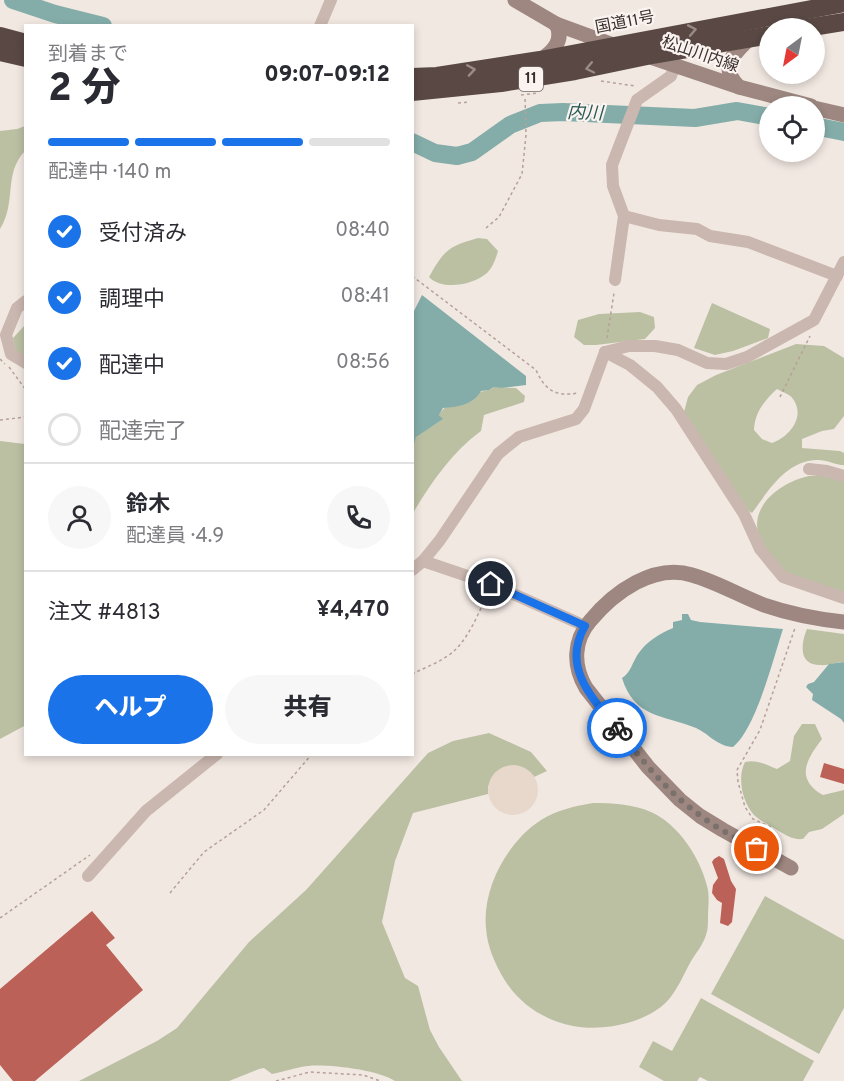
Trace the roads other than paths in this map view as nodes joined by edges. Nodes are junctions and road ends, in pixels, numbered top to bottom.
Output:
1 (331, 0) edge
2 (515, 0) edge
3 (844, 3) edge
4 (814, 4) edge
5 (844, 22) edge
6 (321, 24) edge
7 (556, 24) junction
8 (825, 25) edge
9 (0, 36) edge
10 (759, 37) edge
11 (750, 38) junction
12 (24, 42) edge
13 (614, 45) junction
14 (0, 52) edge
15 (647, 56) junction
16 (24, 58) edge
17 (540, 60) junction
18 (675, 65) junction
19 (414, 77) edge
20 (739, 87) junction
21 (414, 92) edge
22 (772, 96) edge
23 (825, 110) edge
24 (844, 115) edge
25 (624, 216) junction
26 (844, 262) edge
27 (837, 276) junction
28 (615, 280) road end
29 (24, 302) edge
30 (605, 352) junction
31 (24, 362) edge
32 (809, 469) dead end
33 (844, 476) edge
34 (423, 561) junction
35 (414, 568) edge
36 (844, 598) edge
37 (844, 622) edge
38 (585, 626) junction
39 (215, 756) edge
40 (791, 868) dead end
41 (88, 876) dead end

1 - 6 street
2 - 7 street, 松山川内線
3 - 4 highway, 国道11号 / 11
13 -> 4 highway, 国道11号 / 11
5 - 8 highway
7 - 13 street, 松山川内線
7 - 17 street
9 - 12 highway
10 - 11 highway, 11
11 - 15 highway, 11
11 - 20 street
13 - 15 street, 松山川内線
13 - 17 highway, 国道11号 / 11
14 - 16 highway
15 - 18 street, 松山川内線
15 -> 21 highway, 11
19 -> 17 highway, 国道11号 / 11
18 - 20 street, 松山川内線
18 - 25 street
20 - 22 street, 松山川内線
23 - 24 street, 松山川内線
25 - 27 street
25 - 28 street
26 - 27 street
27 - 30 street
29 - 31 street
30 - 34 street
30 - 36 street
32 - 33 street
34 - 35 street
34 - 38 street
37 - 38 street
38 - 40 street
39 - 41 street

